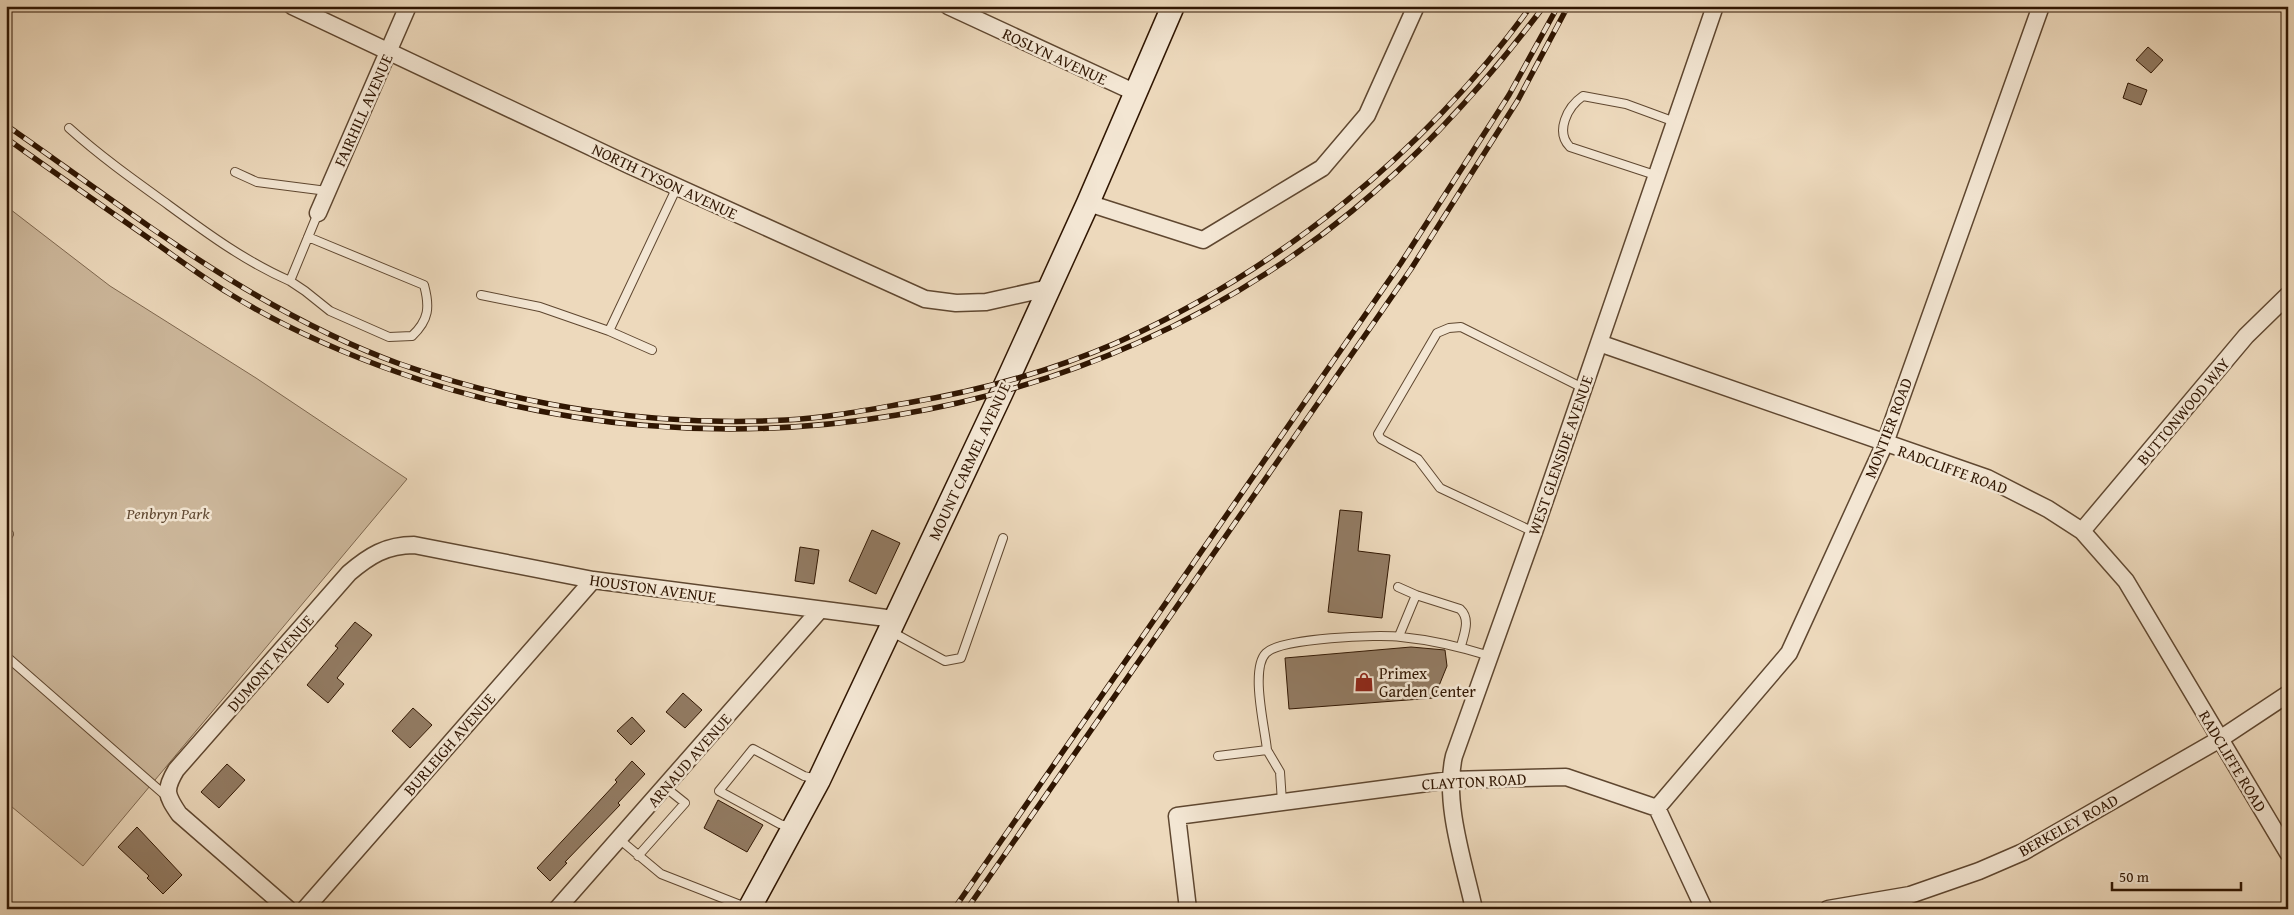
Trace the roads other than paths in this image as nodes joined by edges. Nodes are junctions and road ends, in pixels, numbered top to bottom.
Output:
1 (292, 6) edge
2 (408, 6) edge
3 (948, 6) edge
4 (1173, 6) edge
5 (1416, 6) edge
6 (1715, 6) edge
7 (2041, 6) edge
8 (388, 52) junction
9 (1134, 92) junction
10 (1676, 123) junction
11 (69, 128) dead end
12 (235, 172) dead end
13 (1658, 176) junction
14 (677, 187) junction
15 (327, 191) junction
16 (1088, 203) junction
17 (318, 213) joint
18 (308, 237) junction
19 (290, 282) junction
20 (1049, 288) junction
21 (481, 295) dead end
22 (2288, 295) edge
23 (609, 331) junction
24 (1599, 343) junction
25 (652, 350) dead end
26 (1584, 388) junction
27 (1885, 443) junction
28 (2082, 531) junction
29 (1534, 532) junction
30 (1003, 538) dead end
31 (414, 545) joint
32 (592, 580) junction
33 (1398, 586) dead end
34 (1416, 595) junction
35 (820, 611) junction
36 (891, 625) junction
37 (1399, 636) junction
38 (1461, 646) junction
39 (6, 656) edge
40 (1490, 656) junction
41 (2288, 694) edge
42 (2220, 739) junction
43 (1267, 750) junction
44 (1218, 756) dead end
45 (819, 780) junction
46 (1450, 780) junction
47 (665, 787) junction
48 (168, 797) junction
49 (1282, 802) junction
50 (1658, 808) junction
51 (792, 827) junction
52 (619, 839) junction
53 (2288, 853) edge
54 (638, 856) junction
55 (288, 909) edge
56 (305, 909) edge
57 (557, 909) edge
58 (749, 909) edge
59 (1188, 909) edge
60 (1474, 909) edge
61 (1704, 909) edge
62 (1828, 909) edge

1 - 8 street, NORTH TYSON AVENUE
2 - 8 street, FAIRHILL AVENUE
3 - 9 street, ROSLYN AVENUE
4 - 9 street, MOUNT CARMEL AVENUE
5 - 16 street
6 - 10 street, WEST GLENSIDE AVENUE
7 - 27 street, MONTIER ROAD
8 - 14 street, NORTH TYSON AVENUE
8 - 15 street, FAIRHILL AVENUE
9 - 16 street, MOUNT CARMEL AVENUE
10 - 13 street, WEST GLENSIDE AVENUE
10 - 13 lane
11 - 19 lane
12 - 15 lane
13 - 24 street, WEST GLENSIDE AVENUE
14 - 20 street, NORTH TYSON AVENUE
14 - 23 lane
15 - 17 street, FAIRHILL AVENUE
16 - 20 street, MOUNT CARMEL AVENUE
17 - 18 lane
18 - 19 lane
18 - 19 lane
20 - 36 street, MOUNT CARMEL AVENUE
21 - 23 lane
22 - 28 street, BUTTONWOOD WAY
23 - 25 lane
24 - 26 street, WEST GLENSIDE AVENUE
24 - 27 street, RADCLIFFE ROAD
26 - 29 street, WEST GLENSIDE AVENUE
26 - 29 lane
27 - 28 street, RADCLIFFE ROAD
27 - 50 street, MONTIER ROAD
28 - 42 street, RADCLIFFE ROAD
29 - 40 street, WEST GLENSIDE AVENUE
30 - 36 lane
31 - 32 street, HOUSTON AVENUE
31 - 48 street, DUMONT AVENUE
32 - 35 street, HOUSTON AVENUE
32 - 56 street, BURLEIGH AVENUE
33 - 34 lane
34 - 37 lane
34 - 38 lane
35 - 36 street, HOUSTON AVENUE
35 - 47 street, ARNAUD AVENUE
36 - 45 street, MOUNT CARMEL AVENUE
37 - 38 lane
37 - 43 lane
38 - 40 lane
39 - 48 lane
40 - 46 street, WEST GLENSIDE AVENUE
41 - 42 street, BERKELEY ROAD
42 - 53 street, RADCLIFFE ROAD
42 - 62 street, BERKELEY ROAD
43 - 44 lane
43 - 49 lane
45 - 51 street, MOUNT CARMEL AVENUE
45 - 51 lane
46 - 49 street, CLAYTON ROAD
46 - 50 street, CLAYTON ROAD
46 - 60 street, WEST GLENSIDE AVENUE
47 - 52 street, ARNAUD AVENUE
47 - 54 lane
48 - 55 street
49 - 59 street, CLAYTON ROAD
50 - 61 street
51 - 58 street, MOUNT CARMEL AVENUE
52 - 54 lane
52 - 57 street, ARNAUD AVENUE
54 - 58 lane

